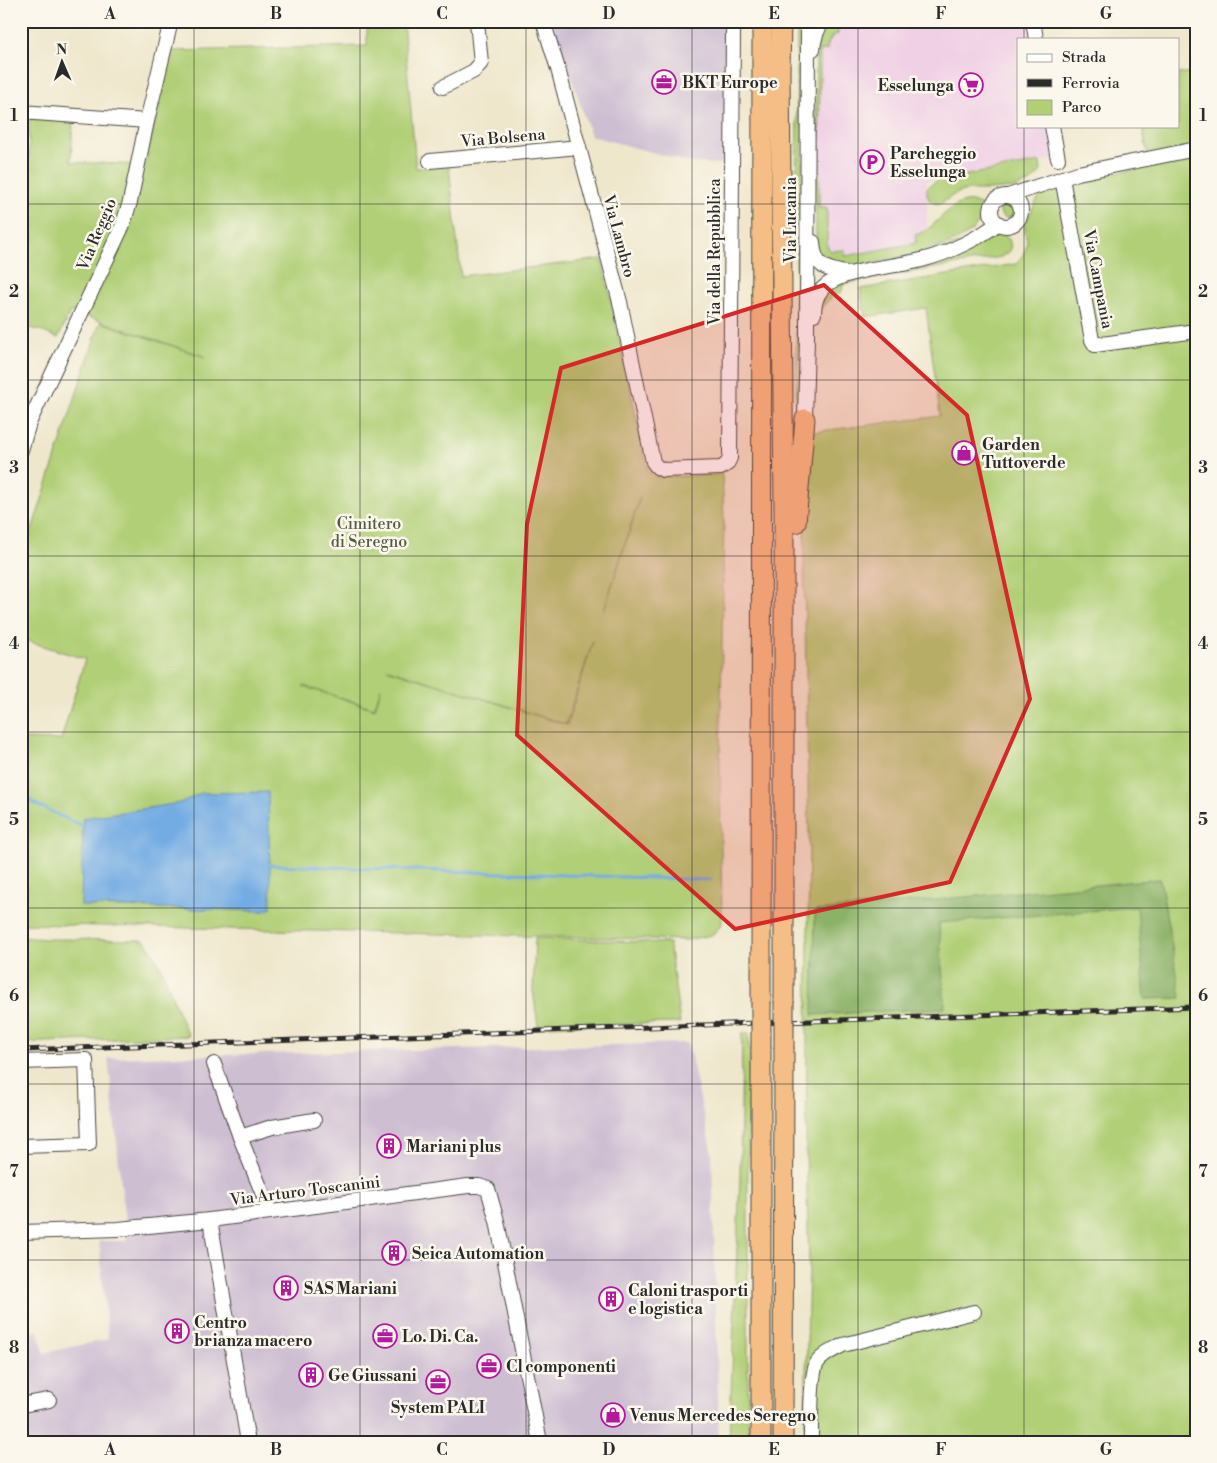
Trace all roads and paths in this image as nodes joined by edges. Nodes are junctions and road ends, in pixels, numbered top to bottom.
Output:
1 (171, 21) edge
2 (477, 21) edge
3 (543, 21) edge
4 (757, 21) edge
5 (762, 21) edge
6 (781, 21) edge
7 (808, 21) edge
8 (823, 21) edge
9 (1033, 21) edge
10 (733, 32) dead end
11 (1036, 38) edge
12 (762, 43) junction
13 (443, 87) dead end
14 (21, 112) edge
15 (147, 121) junction
16 (808, 125) junction
17 (1052, 128) edge
18 (579, 147) junction
19 (1196, 149) edge
20 (1058, 159) dead end
21 (430, 161) dead end
22 (1062, 178) junction
23 (1008, 196) junction
24 (1020, 215) junction
25 (995, 218) junction
26 (850, 274) junction
27 (1196, 331) edge
28 (27, 412) edge
29 (805, 419) junction
30 (21, 450) edge
31 (653, 462) joint
32 (784, 693) junction
33 (21, 1062) edge
34 (214, 1064) dead end
35 (314, 1120) dead end
36 (240, 1137) junction
37 (21, 1146) edge
38 (270, 1212) junction
39 (210, 1220) junction
40 (21, 1232) edge
41 (974, 1312) dead end
42 (49, 1400) dead end
43 (21, 1406) edge
44 (248, 1442) edge
45 (540, 1442) edge
46 (761, 1442) edge
47 (783, 1442) edge
48 (811, 1442) edge

1 - 15 street, Via Reggio
2 - 13 street
3 - 18 street, Via Lambro
4 - 12 highway
5 - 12 highway
6 - 32 highway
7 - 16 street, Via Lucania
8 - 16 street
9 - 11 street
10 - 31 street, Via della Repubblica
12 - 46 highway, bridge
14 - 15 street
15 - 28 street, Via Reggio
16 - 26 street
16 - 29 street, Via Lucania
17 - 20 street
18 - 21 street, Via Bolsena
18 - 31 street, Via Lambro
19 - 22 street
22 - 23 street
22 - 24 street
22 - 27 street, Via Campania
23 - 24 street
23 - 25 street
24 - 25 street
25 - 26 street
26 - 29 street
28 - 30 street, Via Reggio
29 - 32 highway
32 - 47 highway, bridge
33 - 37 street
34 - 36 street
35 - 36 street
36 - 38 street
38 - 39 street, Via Arturo Toscanini
38 - 45 street, Via Arturo Toscanini
39 - 40 street, Via Arturo Toscanini
39 - 44 street
41 - 48 street
42 - 43 street

